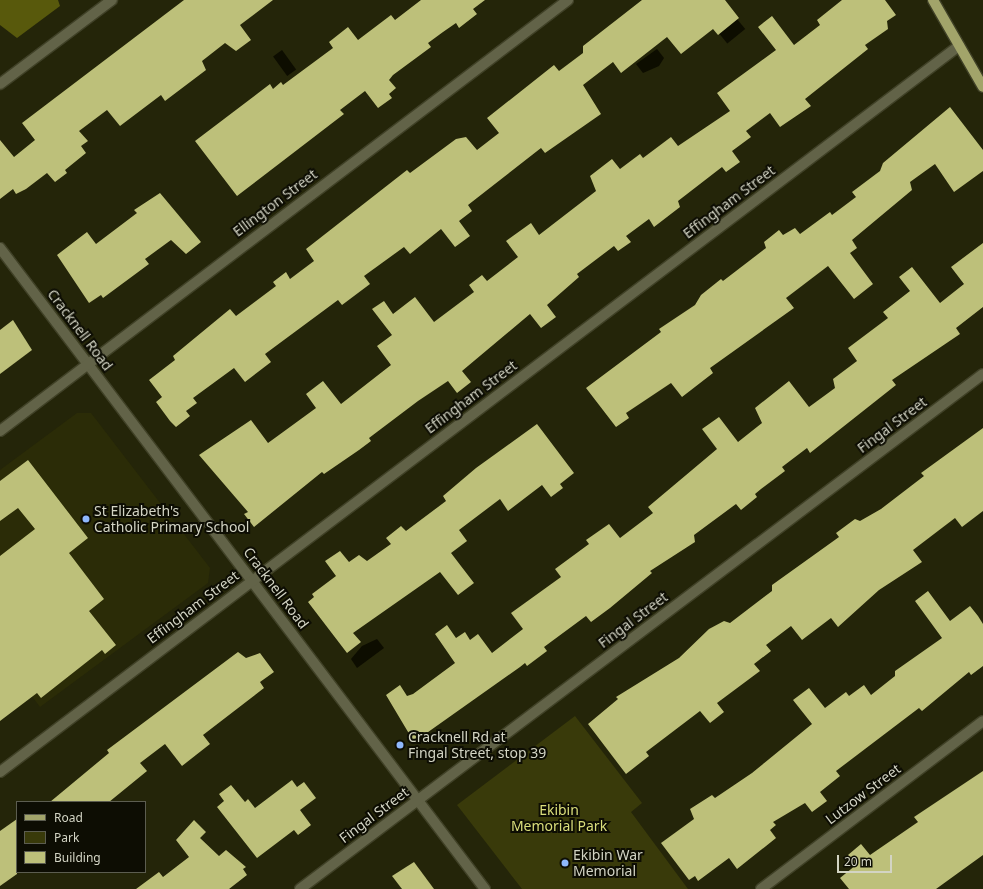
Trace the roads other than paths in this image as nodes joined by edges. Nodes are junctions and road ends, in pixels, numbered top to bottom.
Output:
1 (112, 0) edge
2 (568, 0) edge
3 (933, 0) edge
4 (959, 46) junction
5 (0, 84) edge
6 (983, 88) edge
7 (0, 248) edge
8 (88, 363) junction
9 (983, 374) edge
10 (0, 431) edge
11 (252, 580) junction
12 (983, 721) edge
13 (0, 772) edge
14 (418, 800) junction
15 (300, 889) edge
16 (485, 889) edge
17 (761, 889) edge

1 - 5 street
2 - 8 street, Ellington Street
3 - 4 main road
4 - 6 main road
4 - 11 street, Effingham Street
7 - 8 street, Cracknell Road
8 - 10 street, Ellington Street
8 - 11 street, Cracknell Road
9 - 14 street, Fingal Street
11 - 13 street, Effingham Street
11 - 14 street, Cracknell Road
12 - 17 street, Lutzow Street
14 - 15 street, Fingal Street
14 - 16 street, Cracknell Road

